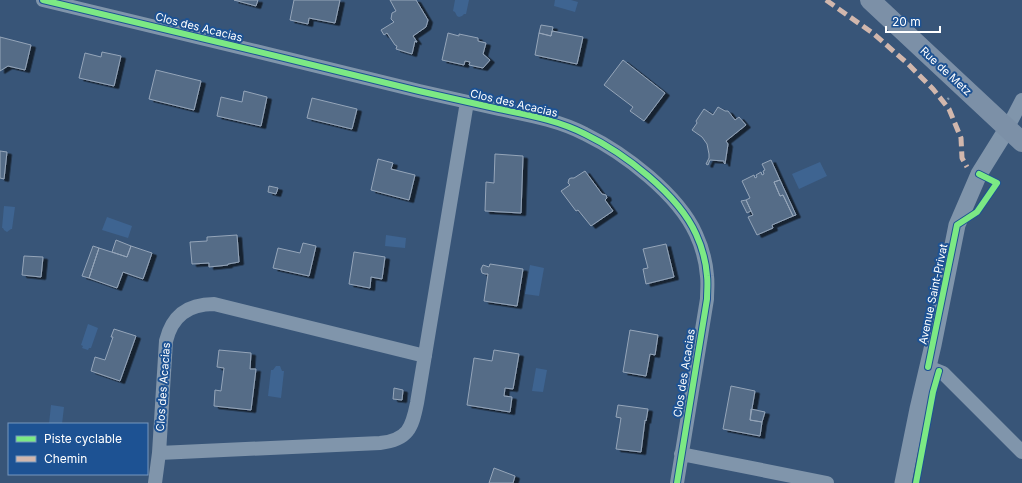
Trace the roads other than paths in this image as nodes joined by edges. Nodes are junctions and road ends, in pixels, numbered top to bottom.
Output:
1 (43, 0) edge
2 (870, 0) edge
3 (1022, 100) edge
4 (467, 102) junction
5 (1007, 129) junction
6 (1022, 142) edge
7 (425, 356) junction
8 (928, 367) junction
9 (1022, 452) edge
10 (159, 453) junction
11 (681, 454) junction
12 (155, 483) edge
13 (677, 483) edge
14 (827, 483) edge
15 (903, 483) edge

1 - 4 street, Clos des Acacias
2 - 5 main road, Rue de Metz
3 - 5 street
4 - 7 street, Clos des Acacias
4 - 11 street, Clos des Acacias
5 - 6 main road, Rue de Metz
5 - 8 street, Avenue Saint-Privat
7 - 10 street, Clos des Acacias
7 - 10 street, Clos des Acacias
8 - 9 street
8 - 15 street, Avenue Saint-Privat
10 - 12 street, Clos des Acacias
11 - 13 street, Clos des Acacias
11 - 14 street

